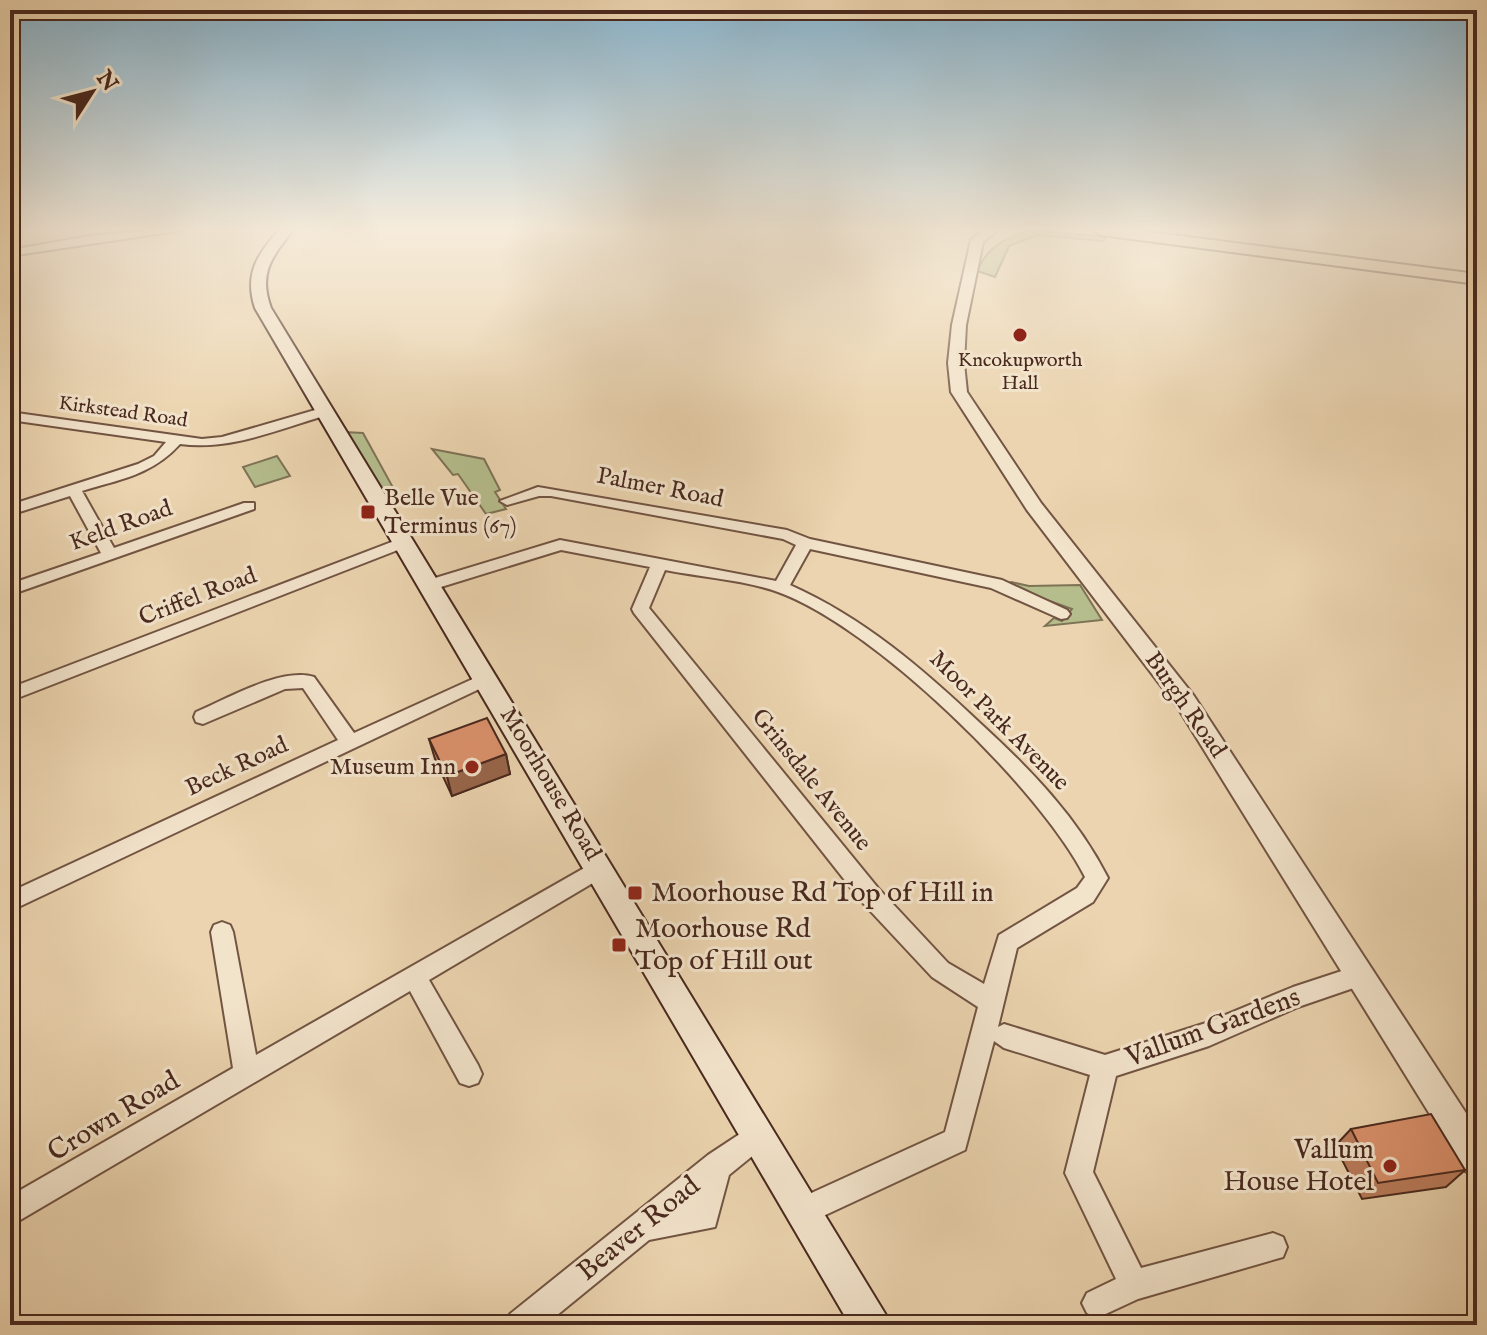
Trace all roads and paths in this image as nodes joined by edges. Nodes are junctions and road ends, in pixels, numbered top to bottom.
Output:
1 (257, 292) edge
2 (964, 292) edge
3 (322, 412) junction
4 (10, 416) edge
5 (175, 441) junction
6 (74, 490) junction
7 (507, 501) dead end
8 (249, 506) dead end
9 (10, 510) edge
10 (402, 543) junction
11 (805, 543) junction
12 (110, 555) junction
13 (660, 562) junction
14 (428, 586) junction
15 (781, 587) junction
16 (10, 590) edge
17 (1061, 614) dead end
18 (486, 679) junction
19 (10, 695) edge
20 (203, 717) dead end
21 (350, 742) junction
22 (600, 868) junction
23 (10, 902) edge
24 (222, 932) dead end
25 (1360, 976) junction
26 (414, 977) junction
27 (992, 1002) junction
28 (1004, 1036) dead end
29 (1105, 1067) junction
30 (247, 1073) junction
31 (469, 1074) dead end
32 (758, 1135) junction
33 (1477, 1159) edge
34 (806, 1210) junction
35 (10, 1212) edge
36 (1273, 1247) dead end
37 (1134, 1285) junction
38 (1097, 1303) dead end
39 (521, 1325) edge
40 (872, 1325) edge

1 - 3 main road, Moorhouse Road
2 - 25 street, Burgh Road
3 - 5 street, Kirkstead Road
3 - 10 main road, Moorhouse Road
4 - 5 street, Kirkstead Road
5 - 6 street
6 - 9 street
6 - 12 street
7 - 11 street, Palmer Road
8 - 12 street, Keld Road
10 - 14 main road, Moorhouse Road
10 - 19 street, Criffel Road
11 - 15 street
11 - 17 street, Palmer Road
12 - 16 street, Keld Road
13 - 14 street, Moor Park Avenue
13 - 15 street, Moor Park Avenue
13 - 27 street, Grinsdale Avenue
14 - 18 main road, Moorhouse Road
15 - 27 street, Moor Park Avenue
18 - 21 street, Beck Road
18 - 22 main road, Moorhouse Road
20 - 21 street
21 - 23 street, Beck Road
22 - 26 street, Crown Road
22 - 32 main road, Moorhouse Road
24 - 30 street
25 - 29 street, Vallum Gardens
25 - 33 street, Burgh Road
26 - 30 street, Crown Road
26 - 31 street
27 - 34 street, Moor Park Avenue
28 - 29 street
29 - 37 street, Vallum Gardens
30 - 35 street, Crown Road
32 - 34 main road, Moorhouse Road
32 - 39 street, Beaver Road
34 - 40 main road, Moorhouse Road
36 - 37 street
37 - 38 street

